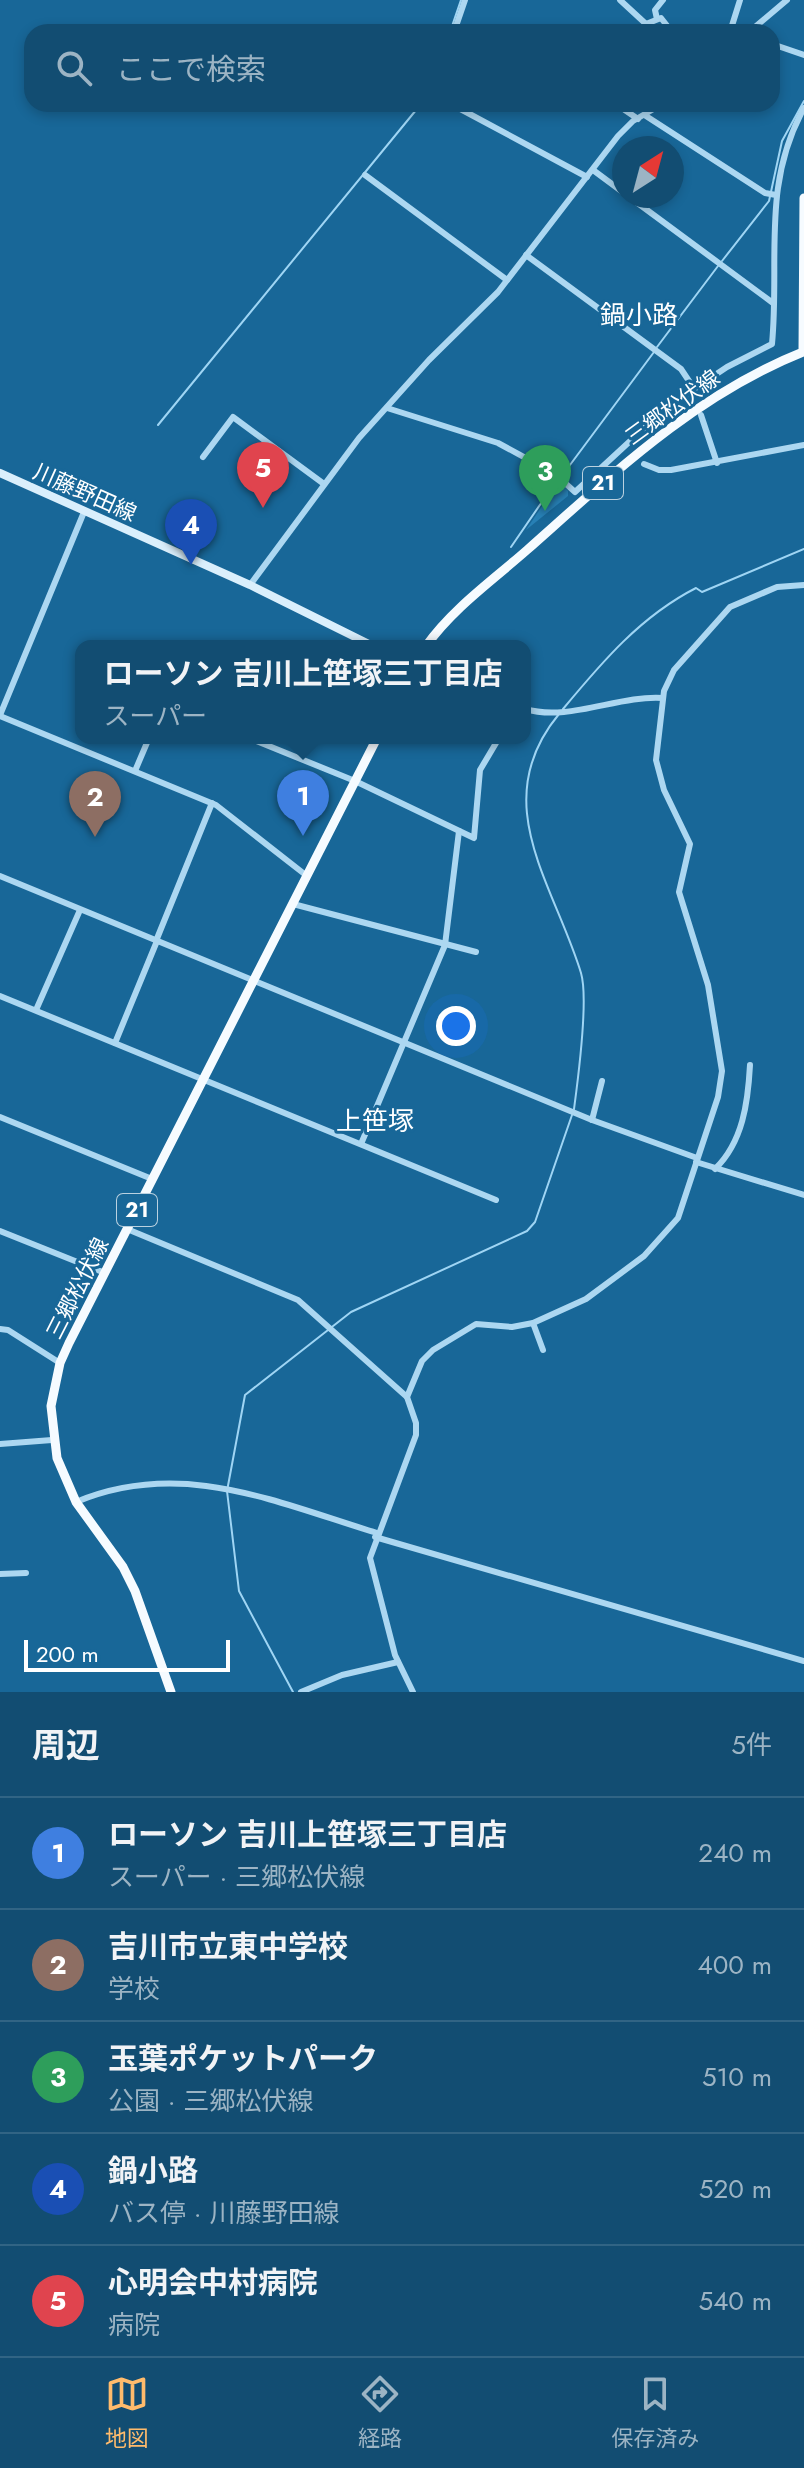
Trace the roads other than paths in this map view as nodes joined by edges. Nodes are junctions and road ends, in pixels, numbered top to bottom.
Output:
1 (465, 0) edge
2 (663, 0) edge
3 (740, 0) edge
4 (787, 0) edge
5 (625, 1) edge
6 (657, 19) junction
7 (457, 24) edge
8 (666, 24) edge
9 (732, 24) edge
10 (758, 24) edge
11 (780, 47) edge
12 (804, 55) edge
13 (804, 108) edge
14 (466, 112) edge
15 (628, 112) edge
16 (651, 112) edge
17 (646, 116) junction
18 (638, 119) junction
19 (593, 170) junction
20 (365, 175) dead end
21 (587, 177) junction
22 (612, 184) edge
23 (776, 195) junction
24 (804, 198) edge
25 (644, 208) edge
26 (526, 255) junction
27 (507, 280) junction
28 (773, 303) junction
29 (804, 351) edge
30 (692, 388) junction
31 (694, 398) dead end
32 (387, 408) junction
33 (701, 415) dead end
34 (804, 445) edge
35 (203, 457) dead end
36 (717, 463) junction
37 (644, 464) dead end
38 (0, 473) edge
39 (324, 484) junction
40 (84, 512) junction
41 (250, 585) junction
42 (804, 585) edge
43 (361, 640) edge
44 (431, 640) edge
45 (663, 698) junction
46 (531, 710) edge
47 (0, 715) edge
48 (146, 744) edge
49 (264, 744) edge
50 (374, 744) edge
51 (495, 744) edge
52 (135, 771) junction
53 (355, 781) junction
54 (212, 803) junction
55 (459, 831) junction
56 (0, 876) edge
57 (307, 876) junction
58 (293, 904) junction
59 (80, 910) junction
60 (156, 941) junction
61 (445, 945) junction
62 (476, 952) dead end
63 (254, 981) junction
64 (0, 996) edge
65 (36, 1010) junction
66 (115, 1043) junction
67 (405, 1043) junction
68 (750, 1065) dead end
69 (203, 1081) junction
70 (602, 1081) dead end
71 (0, 1117) edge
72 (592, 1120) junction
73 (361, 1144) junction
74 (697, 1160) junction
75 (715, 1169) junction
76 (152, 1179) junction
77 (804, 1195) edge
78 (496, 1200) dead end
79 (127, 1229) junction
80 (0, 1231) edge
81 (105, 1273) junction
82 (533, 1323) junction
83 (0, 1329) edge
84 (542, 1347) dead end
85 (60, 1363) junction
86 (407, 1397) junction
87 (52, 1440) junction
88 (0, 1444) edge
89 (76, 1502) junction
90 (376, 1535) junction
91 (26, 1573) dead end
92 (0, 1574) edge
93 (804, 1661) edge
94 (398, 1662) junction
95 (171, 1692) edge
96 (301, 1692) edge
97 (413, 1692) edge

1 - 7 street
2 - 6 street
3 - 9 street
4 - 10 street
5 - 6 street
6 - 8 street
11 - 12 street
13 - 23 street
14 - 21 street
15 - 18 street
16 - 17 street
17 - 18 street
17 - 23 street
18 - 19 street
19 - 21 street
19 - 22 street
20 - 27 street
21 - 26 street
23 - 28 street
24 - 29 main road, 三郷松伏線 / 21
25 - 28 street
26 - 27 street
26 - 30 street
27 - 32 street
28 - 30 street
29 - 44 main road, 三郷松伏線 / 21
30 - 31 street
30 - 32 street
32 - 39 street
33 - 36 street
34 - 36 street
35 - 39 street
36 - 37 street
38 - 40 main road, 川藤野田線
39 - 41 street
40 - 41 main road, 川藤野田線
40 - 47 street
41 - 43 main road, 川藤野田線
42 - 45 street
45 - 46 street
45 - 74 street
47 - 52 street
48 - 52 street
49 - 53 street
50 - 53 main road, 三郷松伏線 / 21
51 - 55 street
52 - 54 street
53 - 55 street
53 - 57 main road, 三郷松伏線 / 21
54 - 57 street
54 - 60 street
55 - 61 street
56 - 59 street
57 - 58 main road, 三郷松伏線 / 21
58 - 61 street
58 - 63 main road, 三郷松伏線 / 21
59 - 60 street
59 - 65 street
60 - 63 street
60 - 66 street
61 - 62 street
61 - 67 street
63 - 67 street
63 - 69 main road, 三郷松伏線 / 21
64 - 65 street
65 - 66 street
66 - 69 street
67 - 72 street
67 - 73 street
68 - 75 street
69 - 73 street
69 - 76 main road, 三郷松伏線 / 21
70 - 72 street
71 - 76 street
72 - 74 street
73 - 78 street
74 - 75 street
74 - 82 street
75 - 77 street
76 - 79 main road, 三郷松伏線 / 21
79 - 81 main road, 三郷松伏線 / 21
79 - 86 street
80 - 81 street
81 - 85 main road, 三郷松伏線 / 21
82 - 84 street
82 - 86 street
83 - 85 street
85 - 87 main road, 三郷松伏線 / 21
86 - 90 street
87 - 88 street
87 - 89 main road, 三郷松伏線 / 21
89 - 90 street
89 - 95 main road, 三郷松伏線 / 21
90 - 93 street
90 - 94 street
91 - 92 street
94 - 96 street
94 - 97 street

